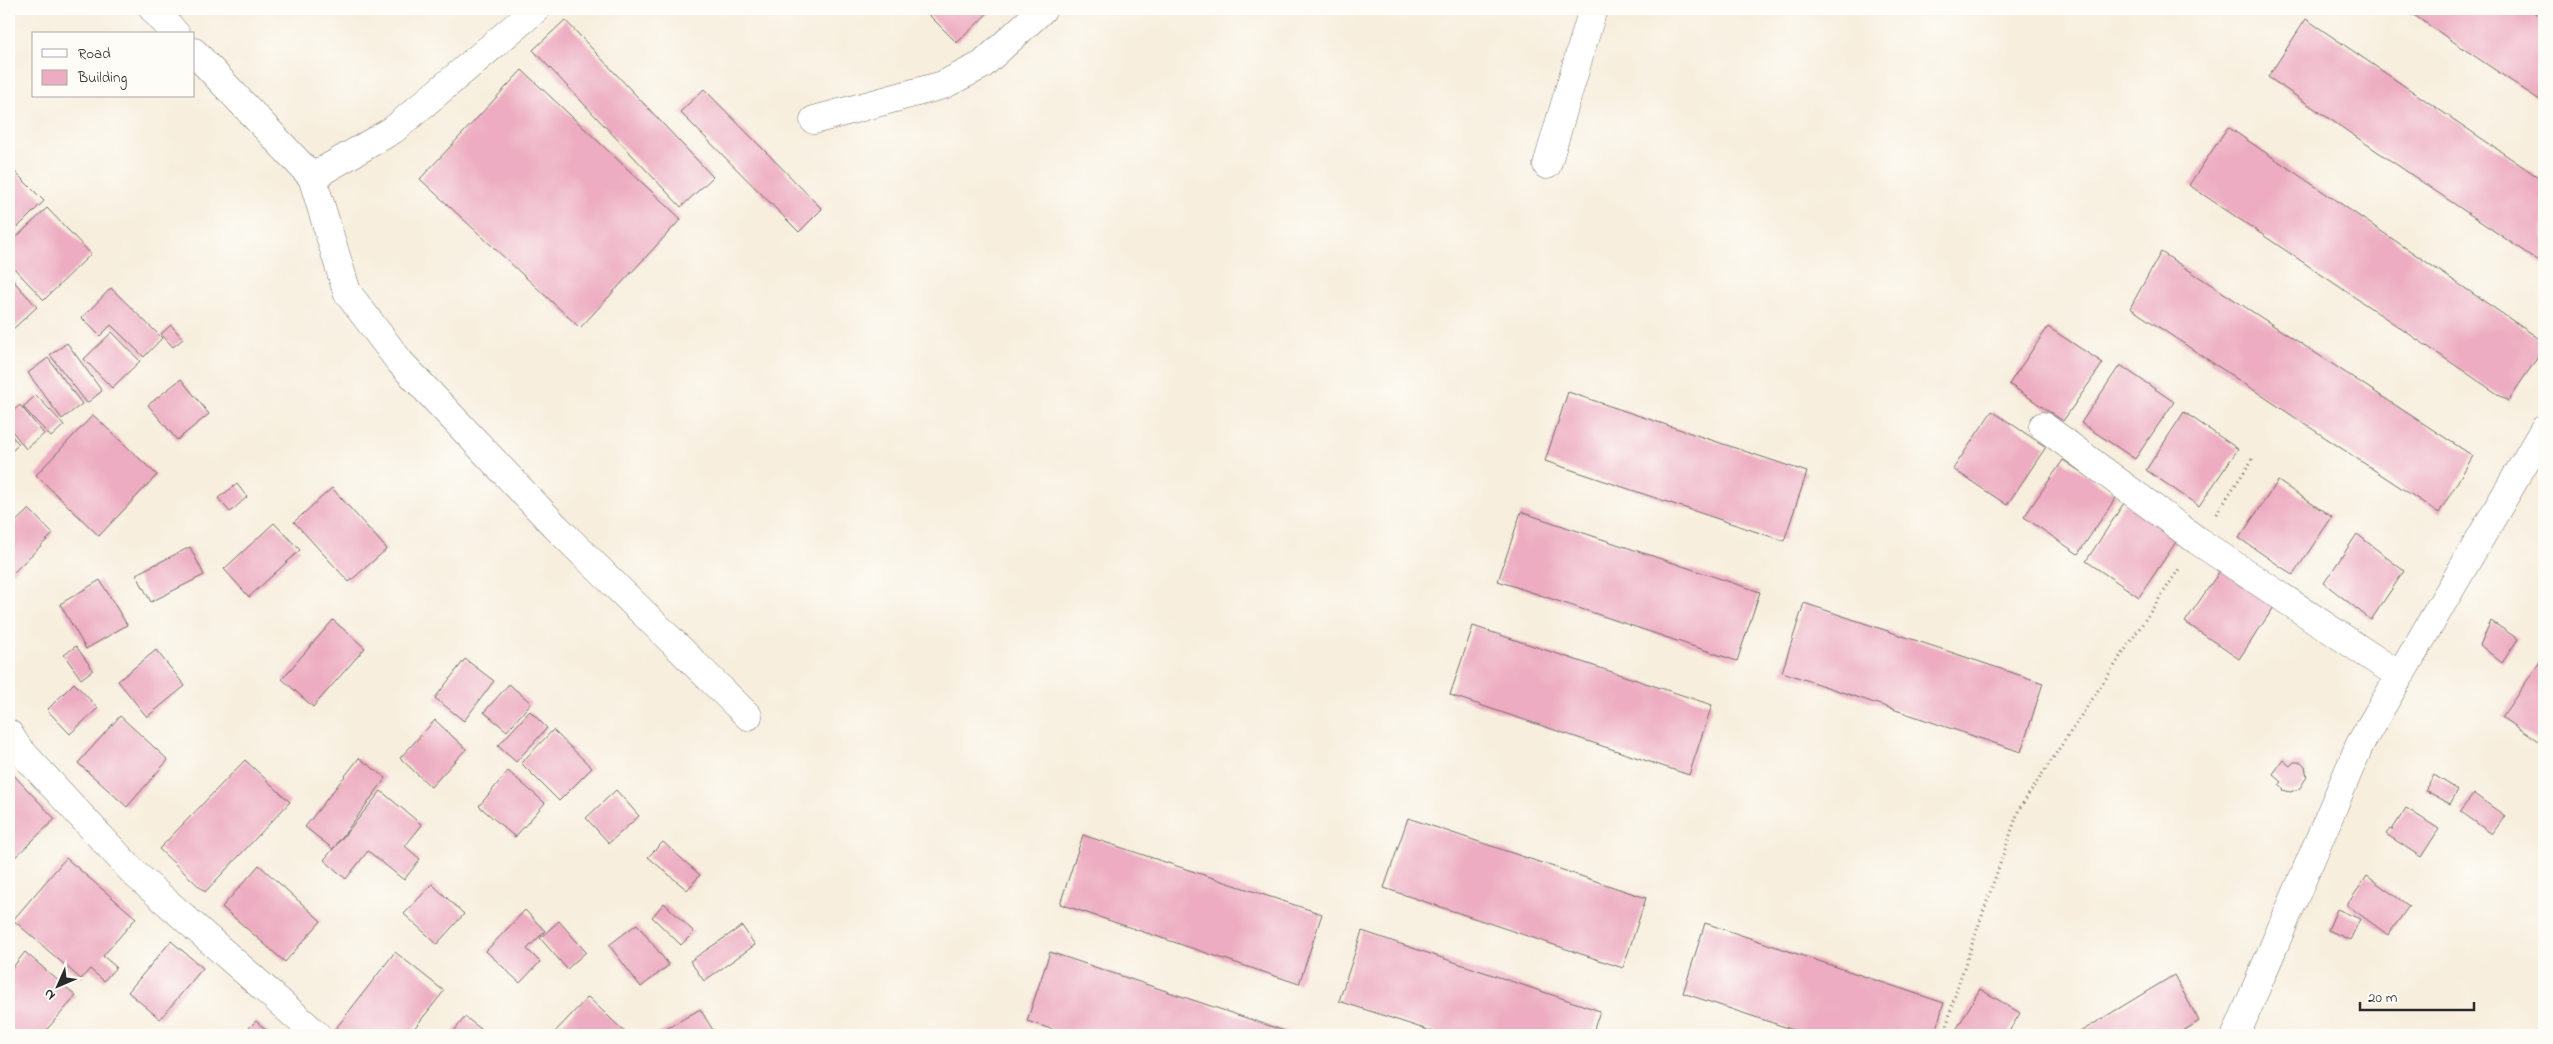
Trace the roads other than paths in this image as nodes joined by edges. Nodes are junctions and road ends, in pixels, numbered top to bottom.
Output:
1 (152, 9) edge
2 (536, 9) edge
3 (1043, 9) edge
4 (1592, 9) edge
5 (174, 32) edge
6 (195, 53) edge
7 (814, 120) dead end
8 (1547, 165) dead end
9 (312, 177) junction
10 (2043, 426) dead end
11 (2544, 429) edge
12 (2400, 676) junction
13 (748, 716) dead end
14 (9, 734) edge
15 (317, 1035) edge
16 (2236, 1035) edge

1 - 5 street
2 - 9 street
3 - 7 street
4 - 8 street
6 - 9 street
9 - 13 street
10 - 12 street
11 - 12 street
12 - 16 street
14 - 15 street

